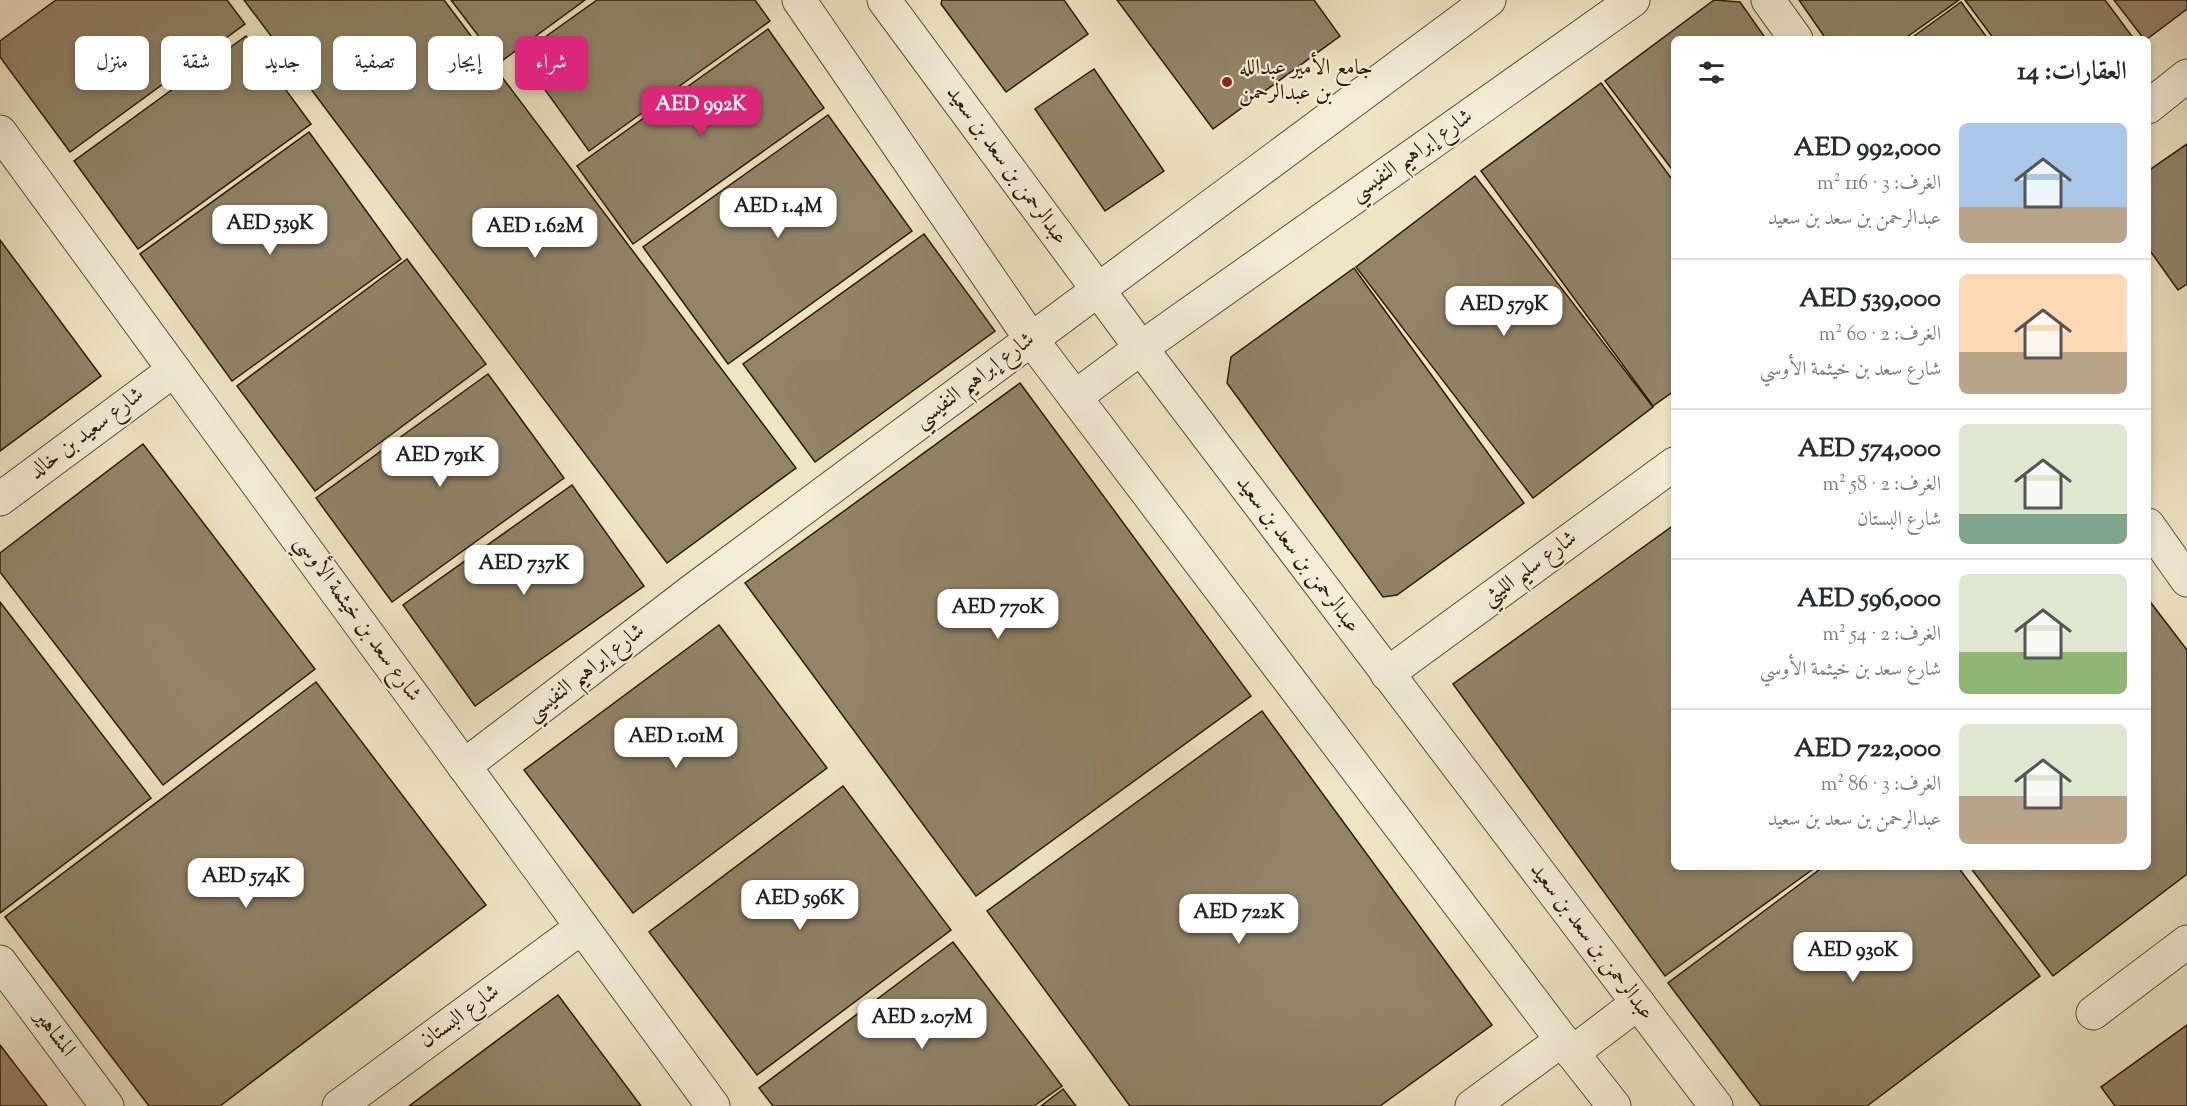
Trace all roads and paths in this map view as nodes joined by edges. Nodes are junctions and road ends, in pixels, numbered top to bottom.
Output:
1 (799, 0) edge
2 (884, 0) edge
3 (1489, 0) edge
4 (1633, 0) edge
5 (1768, 0) edge
6 (1795, 36) edge
7 (2187, 76) edge
8 (2151, 105) edge
9 (0, 132) edge
10 (1097, 290) junction
11 (1031, 339) junction
12 (1141, 348) junction
13 (174, 370) junction
14 (1075, 398) junction
15 (1671, 466) edge
16 (0, 499) edge
17 (2151, 529) edge
18 (2187, 580) edge
19 (1387, 674) junction
20 (464, 766) junction
21 (582, 927) junction
22 (2187, 942) edge
23 (0, 962) edge
24 (1638, 1003) junction
25 (2093, 1013) dead end
26 (1567, 1047) junction
27 (107, 1106) edge
28 (339, 1106) edge
29 (713, 1106) edge
30 (1472, 1106) edge
31 (1614, 1106) edge
32 (1716, 1106) edge

1 - 11 street
2 - 10 street, عبدالرحمن بن سعد بن سعيد
3 - 10 street, شارع إبراهيم النفيسي
4 - 12 street, شارع إبراهيم النفيسي
5 - 6 street
7 - 8 street
9 - 13 street, شارع سعد بن خيثمة الأوسي
10 - 11 street, شارع إبراهيم النفيسي
10 - 12 street, عبدالرحمن بن سعد بن سعيد
11 - 14 street
11 - 20 street, شارع إبراهيم النفيسي
12 - 14 street, شارع إبراهيم النفيسي
12 - 19 street, عبدالرحمن بن سعد بن سعيد
13 - 16 street, شارع سعيد بن خالد
13 - 20 street, شارع سعد بن خيثمة الأوسي
14 - 26 street
15 - 19 street, شارع سليم الليثي
17 - 18 street
19 - 24 street, عبدالرحمن بن سعد بن سعيد
20 - 21 street, شارع سعد بن خيثمة الأوسي
21 - 28 street, شارع البستان
21 - 29 street, شارع سعد بن خيثمة الأوسي
22 - 25 street
23 - 27 street, المشاهير
24 - 26 street
24 - 32 street, عبدالرحمن بن سعد بن سعيد
26 - 30 street
26 - 31 street

